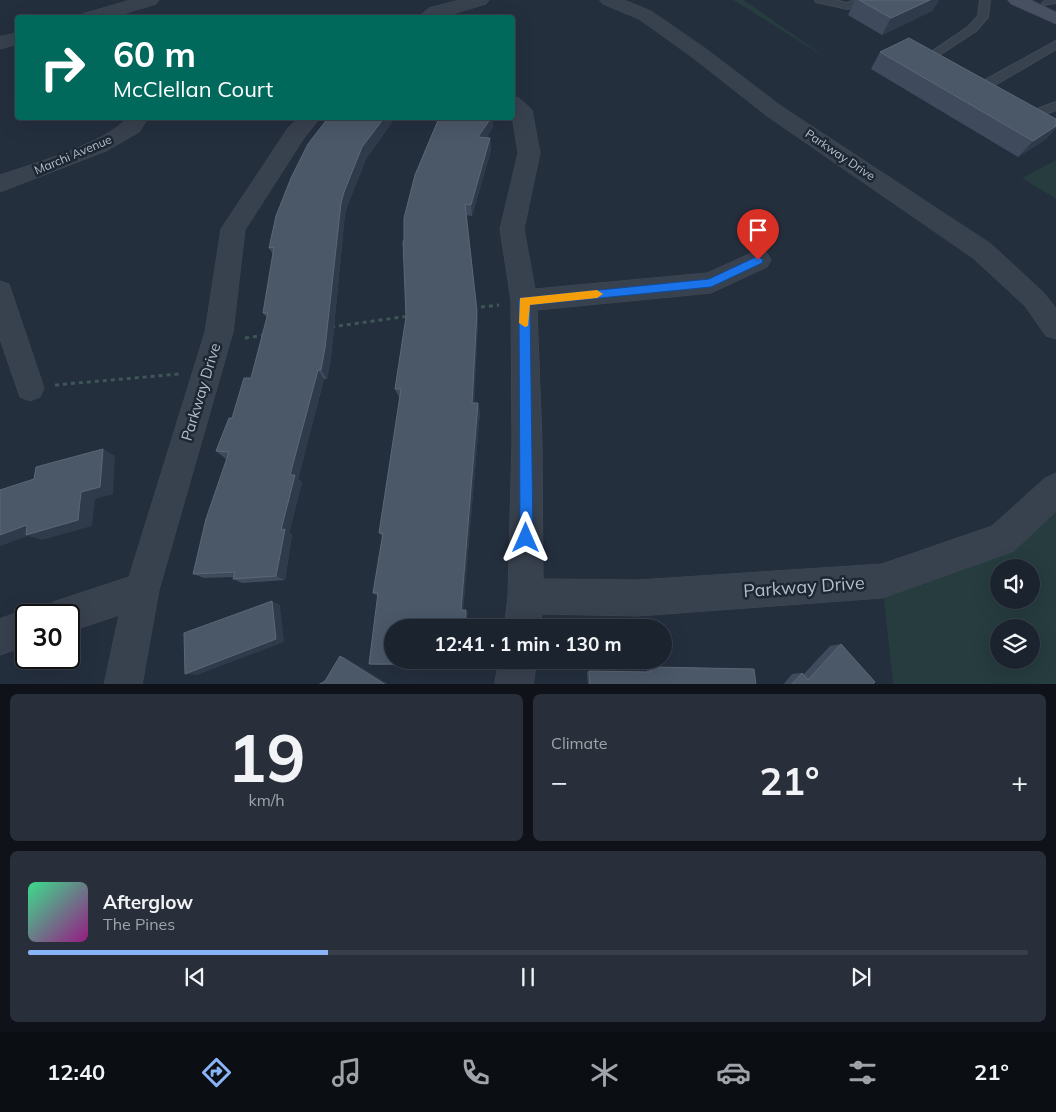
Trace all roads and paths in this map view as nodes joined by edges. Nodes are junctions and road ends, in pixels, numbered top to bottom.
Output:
1 (150, 0) edge
2 (480, 0) edge
3 (609, 0) edge
4 (820, 0) edge
5 (863, 0) edge
6 (985, 0) edge
7 (1017, 0) edge
8 (100, 15) edge
9 (430, 15) edge
10 (1056, 19) edge
11 (15, 39) edge
12 (0, 44) edge
13 (1056, 44) edge
14 (515, 105) edge
15 (1056, 106) edge
16 (1014, 107) edge
17 (137, 120) edge
18 (308, 120) edge
19 (0, 184) edge
20 (758, 260) dead end
21 (524, 301) junction
22 (1, 304) edge
23 (466, 309) edge
24 (418, 315) edge
25 (322, 328) edge
26 (1056, 328) edge
27 (274, 334) edge
28 (216, 342) junction
29 (207, 372) junction
30 (30, 388) joint
31 (1056, 489) edge
32 (142, 590) junction
33 (80, 610) edge
34 (524, 612) edge
35 (15, 632) edge
36 (0, 637) edge
37 (516, 669) edge
38 (123, 684) edge
39 (514, 684) edge

1 - 8 street
2 - 9 street
3 - 26 street, Parkway Drive
4 - 5 lane
6 - 13 lane
7 - 10 street
11 - 12 street
14 - 21 street
15 - 16 lane
17 - 19 street, Marchi Avenue
18 - 28 street, Parkway Drive
20 - 21 street
21 - 23 path
21 - 34 street
22 - 30 street
24 - 25 path
27 - 28 path
28 - 29 street, Parkway Drive
29 - 30 path
29 - 32 street, Parkway Drive
31 - 34 street, Parkway Drive
32 - 33 street
32 - 38 street, Parkway Drive
35 - 36 street
37 - 39 street

